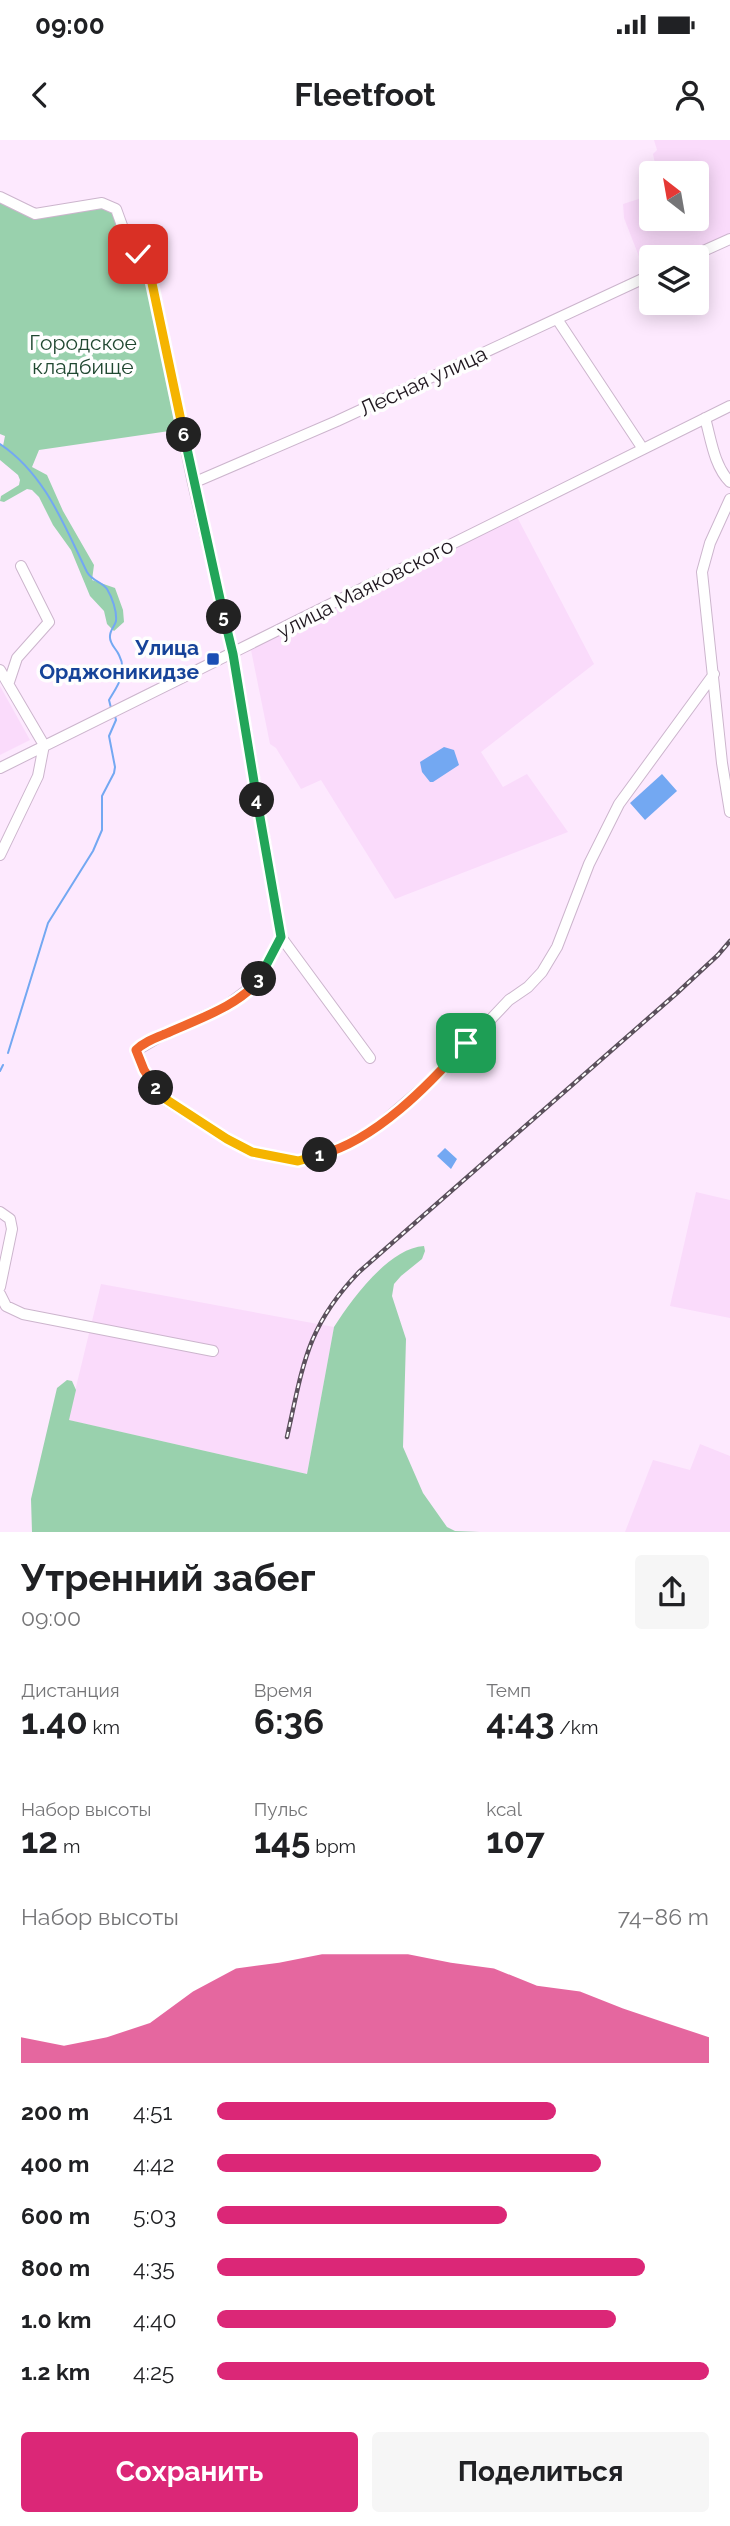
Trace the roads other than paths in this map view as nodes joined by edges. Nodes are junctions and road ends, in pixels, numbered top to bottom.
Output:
1 (0, 197) edge
2 (730, 239) edge
3 (709, 248) edge
4 (639, 281) edge
5 (558, 319) junction
6 (730, 406) edge
7 (705, 418) junction
8 (643, 449) junction
9 (730, 482) edge
10 (193, 483) junction
11 (730, 499) edge
12 (21, 566) dead end
13 (233, 654) junction
14 (0, 670) edge
15 (714, 674) junction
16 (9, 682) junction
17 (44, 745) junction
18 (0, 768) edge
19 (730, 812) edge
20 (0, 855) edge
21 (281, 937) junction
22 (370, 1058) dead end
23 (0, 1212) edge
24 (0, 1287) edge
25 (0, 1294) edge
26 (213, 1351) dead end

1 - 10 street
2 - 3 street
4 - 5 street, Лесная улица
5 - 8 street
5 - 10 street, Лесная улица
6 - 7 street, улица Маяковского
7 - 8 street, улица Маяковского
7 - 9 street
8 - 13 street, улица Маяковского
10 - 13 street
11 - 15 street
12 - 16 street
13 - 17 street, улица Маяковского
13 - 21 street
14 - 16 street
15 - 19 street
15 - 21 street
16 - 17 street
17 - 18 street, улица Маяковского
17 - 20 street
21 - 22 street
23 - 24 street
25 - 26 street

